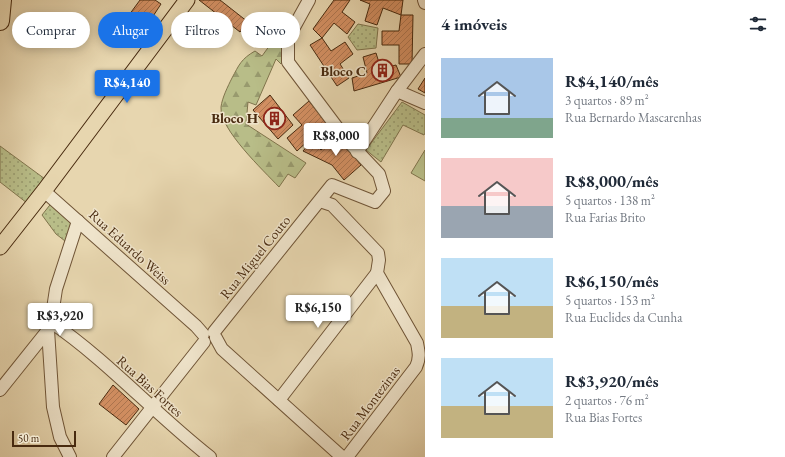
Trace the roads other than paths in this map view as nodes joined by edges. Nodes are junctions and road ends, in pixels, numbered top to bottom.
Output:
1 (2, 0) edge
2 (11, 0) edge
3 (186, 0) edge
4 (309, 0) edge
5 (0, 21) edge
6 (425, 54) edge
7 (397, 92) junction
8 (425, 103) edge
9 (357, 152) junction
10 (44, 191) junction
11 (320, 201) junction
12 (78, 221) junction
13 (0, 247) edge
14 (377, 273) junction
15 (50, 326) junction
16 (209, 337) junction
17 (0, 390) edge
18 (279, 400) junction
19 (151, 407) junction
20 (70, 457) edge
21 (113, 457) edge
22 (210, 457) edge
23 (342, 457) edge
24 (347, 457) edge

1 - 5 highway
2 - 5 street
3 - 10 main road
4 - 9 street
6 - 7 street
7 - 8 street
7 - 9 street
9 - 11 street, Rua Miguel Couto
10 - 12 street, Rua Eduardo Weiss
10 - 13 main road
11 - 14 street
11 - 16 street, Rua Miguel Couto
12 - 15 street
12 - 16 street, Rua Eduardo Weiss
14 - 18 street
14 - 24 street, Rua Montezinas
15 - 17 street
15 - 19 street, Rua Bias Fortes
15 - 20 street
16 - 18 street, Rua Eduardo Weiss
16 - 19 street, Rua Miguel Couto
18 - 23 street, Rua Eduardo Weiss
19 - 21 street, Rua Miguel Couto
19 - 22 street, Rua Bias Fortes

